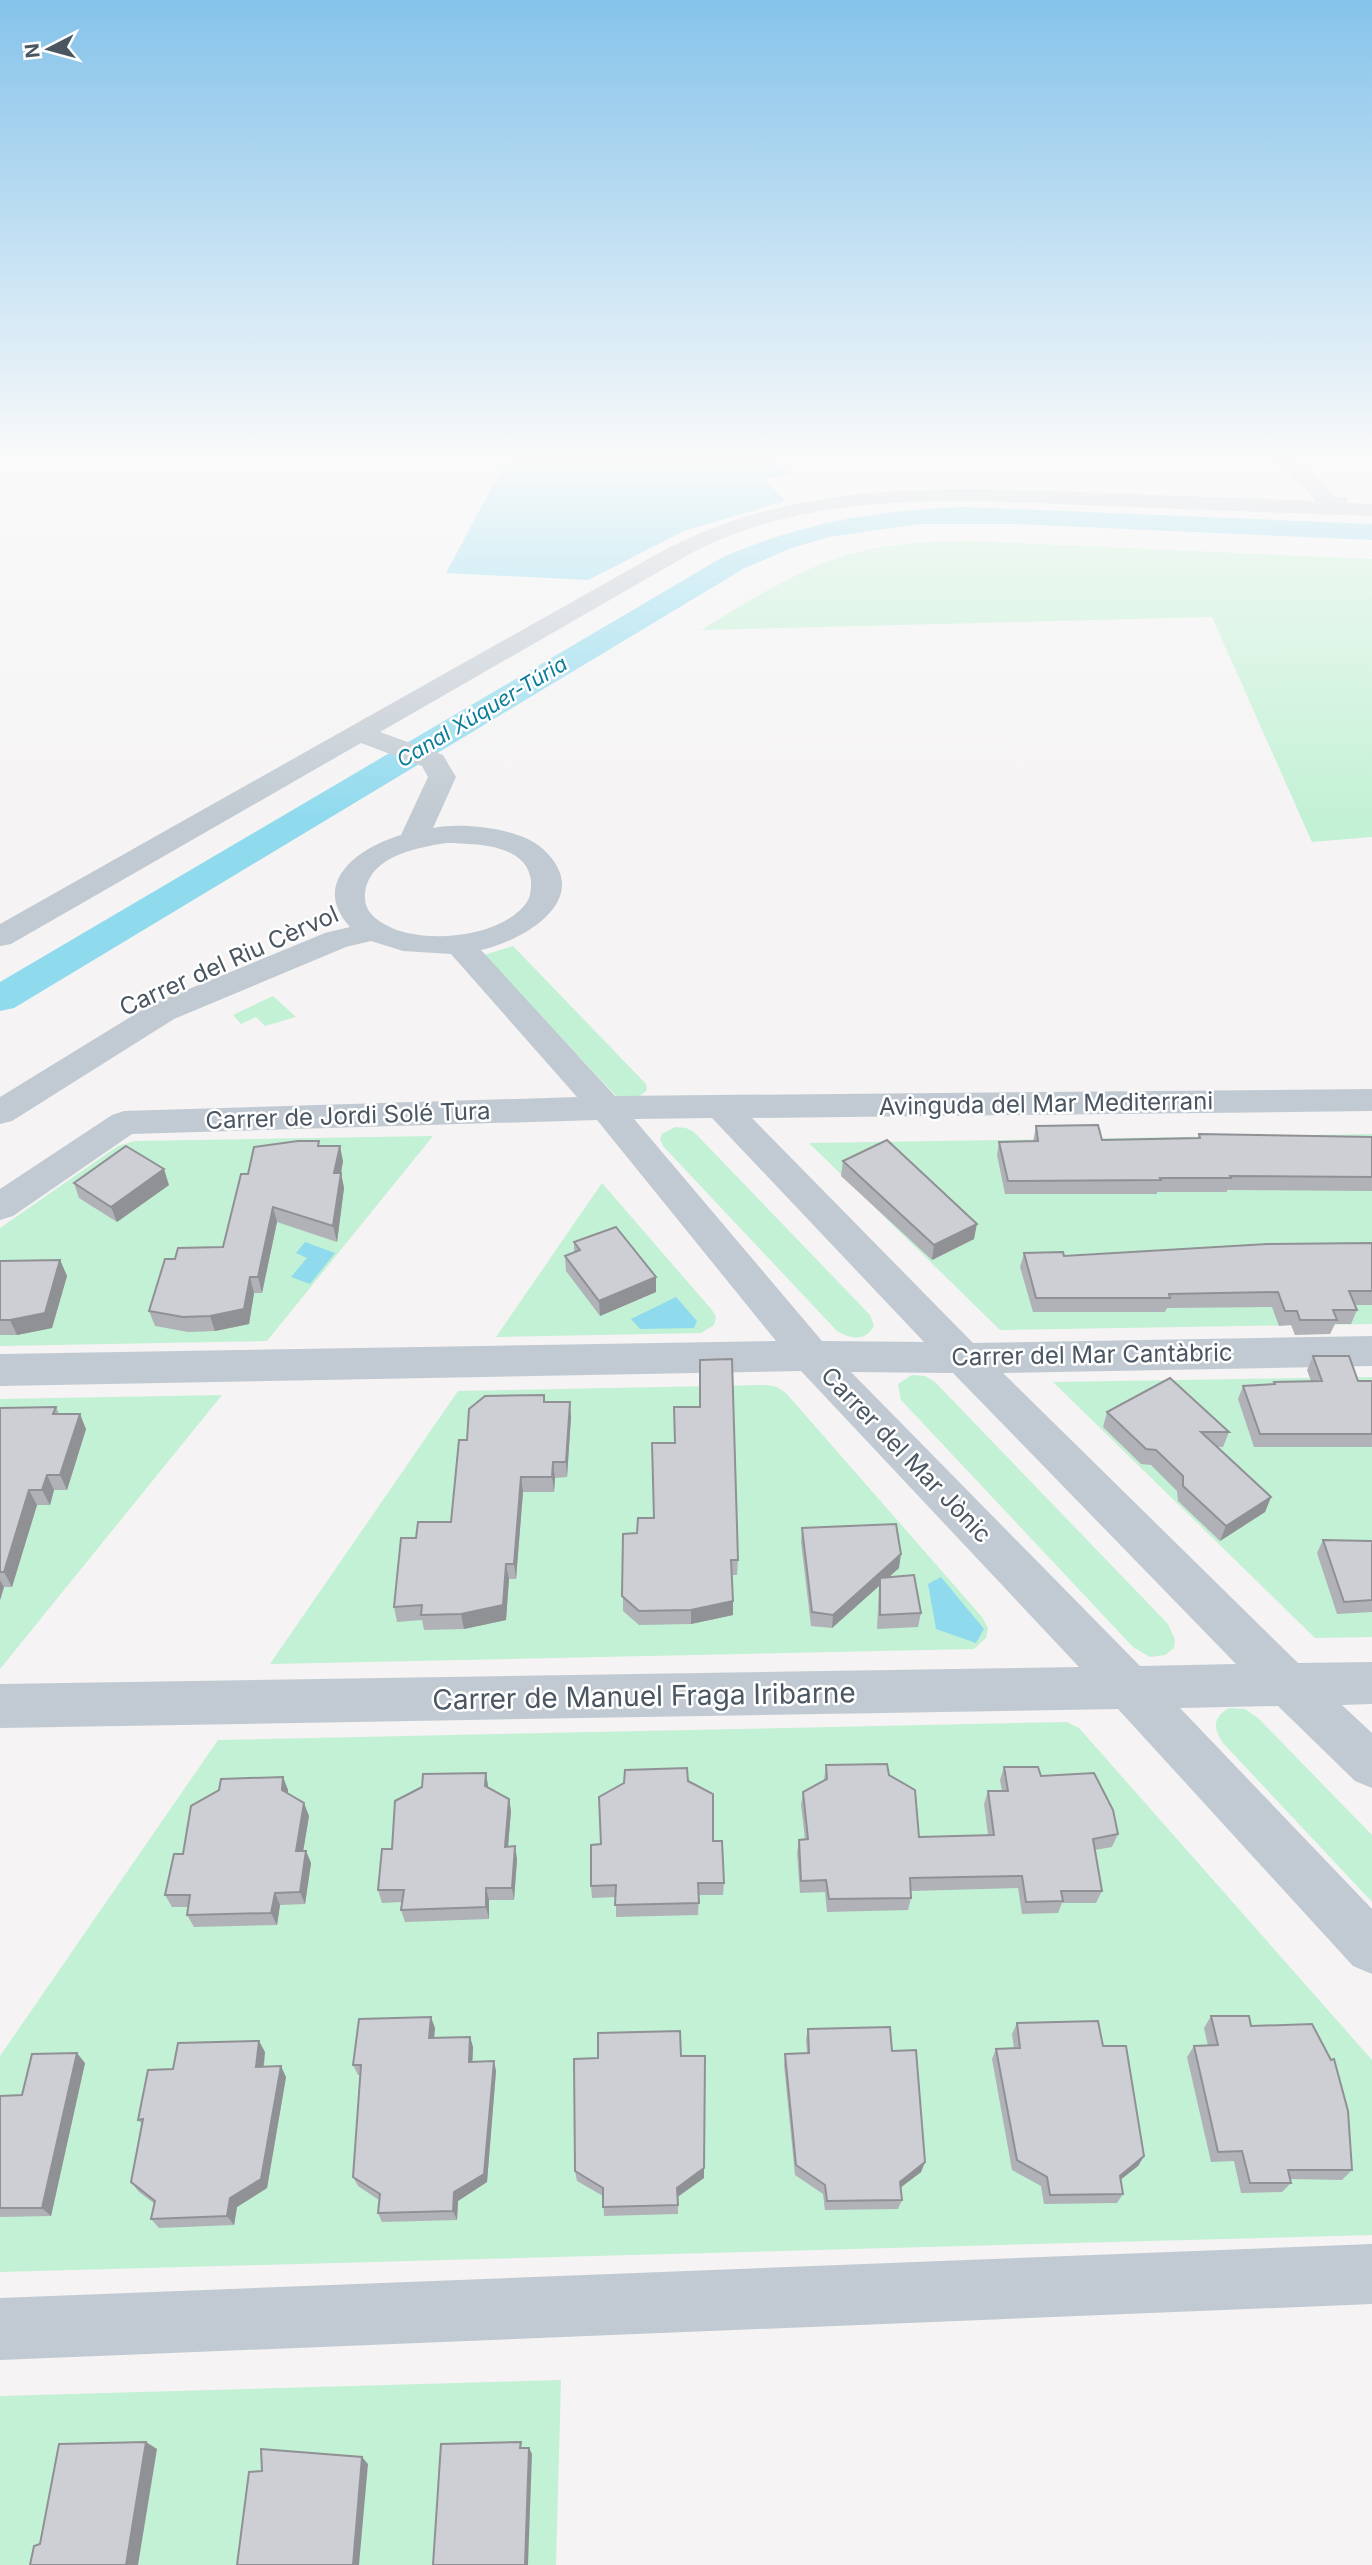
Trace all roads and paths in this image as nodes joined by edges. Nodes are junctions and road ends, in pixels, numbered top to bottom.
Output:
1 (637, 579) edge
2 (369, 736) junction
3 (414, 839) junction
4 (351, 906) junction
5 (374, 931) junction
6 (0, 937) edge
7 (460, 945) junction
8 (0, 1083) edge
9 (1372, 1100) edge
10 (721, 1107) junction
11 (606, 1108) junction
12 (0, 1112) edge
13 (0, 1207) edge
14 (1372, 1351) edge
15 (811, 1356) junction
16 (962, 1358) junction
17 (0, 1370) edge
18 (1372, 1683) edge
19 (1287, 1685) junction
20 (1130, 1688) junction
21 (0, 1706) edge
22 (1372, 1765) edge
23 (1372, 1947) edge
24 (1372, 2274) edge
25 (0, 2329) edge

1 - 2 street
2 - 3 street
2 - 6 street
3 - 4 street
3 - 7 street
4 - 5 street
4 - 8 street, Carrer del Riu Cèrvol
5 - 7 street
5 - 12 street, Carrer del Riu Cèrvol
7 - 11 street, Carrer del Mar Jònic
9 - 10 street, Avinguda del Mar Mediterrani
10 - 11 street, Carrer de Jordi Solé Tura
10 - 16 street
11 - 13 street, Carrer de Jordi Solé Tura
11 - 15 street, Carrer del Mar Jònic
14 - 16 street, Carrer del Mar Cantàbric
15 - 16 street, Carrer del Mar Cantàbric
15 - 17 street, Carrer del Mar Cantàbric
15 - 20 street, Carrer del Mar Jònic
16 - 19 street
18 - 19 street, Carrer de Manuel Fraga Iribarne
19 - 20 street, Carrer de Manuel Fraga Iribarne
19 - 22 street
20 - 21 street, Carrer de Manuel Fraga Iribarne
20 - 23 street, Carrer del Mar Jònic
24 - 25 street

